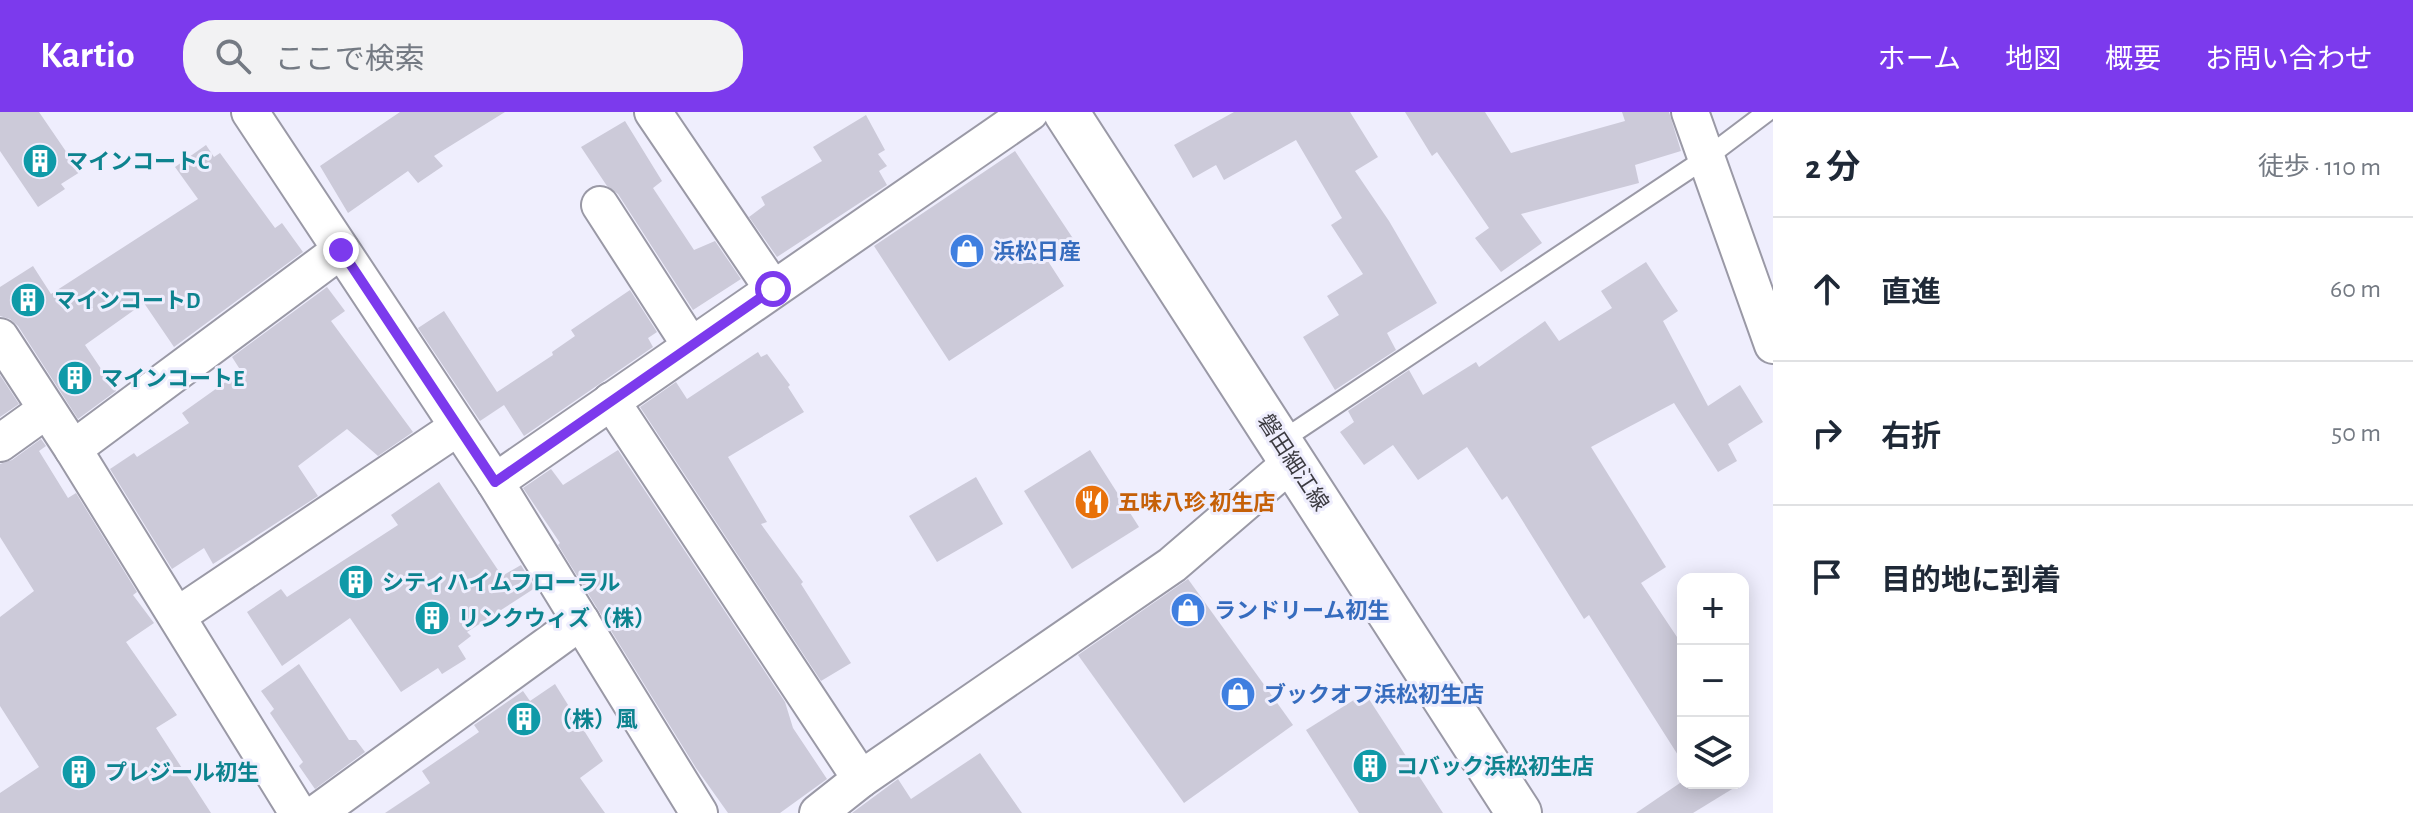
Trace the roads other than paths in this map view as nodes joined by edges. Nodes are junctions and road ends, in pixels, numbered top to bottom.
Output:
1 (250, 112) edge
2 (653, 112) edge
3 (1030, 112) edge
4 (1066, 112) edge
5 (1690, 112) edge
6 (1767, 112) edge
7 (1706, 158) junction
8 (600, 205) dead end
9 (341, 250) junction
10 (773, 289) junction
11 (0, 337) edge
12 (1773, 345) edge
13 (691, 346) junction
14 (611, 401) junction
15 (46, 410) junction
16 (458, 427) junction
17 (0, 443) edge
18 (73, 449) junction
19 (1287, 451) junction
20 (495, 482) junction
21 (177, 616) junction
22 (581, 621) junction
23 (861, 779) junction
24 (298, 813) edge
25 (317, 813) edge
26 (699, 813) edge
27 (818, 813) edge
28 (1519, 813) edge

1 - 9 street
2 - 10 street
3 - 10 street
4 - 19 main road, 磐田細江線
5 - 7 street
6 - 7 lane
7 - 12 street
7 - 19 lane
8 - 13 street
9 - 16 street
9 - 18 street
10 - 13 street
11 - 15 street
13 - 14 street
14 - 20 street
14 - 23 street
15 - 17 street
15 - 18 street
16 - 20 street
16 - 21 street
18 - 21 street
19 - 23 street
19 - 28 main road, 磐田細江線
20 - 22 street
21 - 24 street
22 - 25 street
22 - 26 street
23 - 27 street

